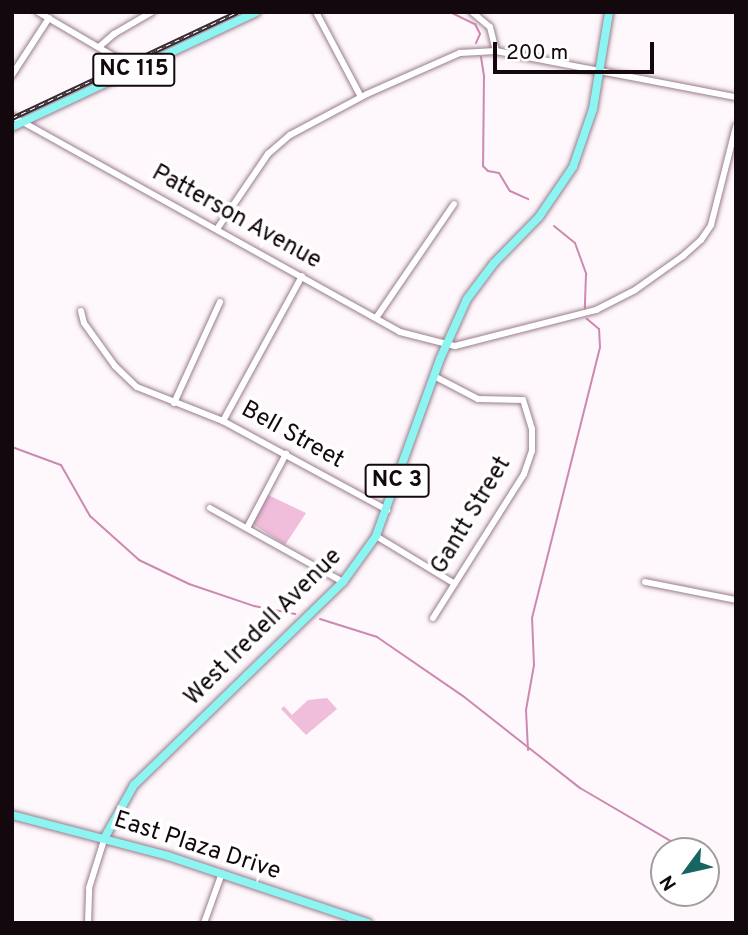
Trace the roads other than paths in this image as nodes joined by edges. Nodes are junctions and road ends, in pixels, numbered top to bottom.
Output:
1 (38, 12) edge
2 (152, 12) edge
3 (256, 12) edge
4 (316, 12) edge
5 (472, 12) edge
6 (609, 12) edge
7 (50, 18) junction
8 (99, 47) junction
9 (496, 51) junction
10 (135, 69) junction
11 (599, 70) junction
12 (12, 75) edge
13 (361, 97) junction
14 (736, 97) edge
15 (12, 116) edge
16 (24, 122) junction
17 (736, 126) edge
18 (12, 127) edge
19 (454, 204) dead end
20 (217, 229) junction
21 (302, 276) junction
22 (220, 302) dead end
23 (81, 311) dead end
24 (376, 318) junction
25 (445, 345) junction
26 (434, 376) junction
27 (174, 403) junction
28 (223, 421) junction
29 (286, 454) junction
30 (210, 508) dead end
31 (387, 510) junction
32 (247, 528) junction
33 (376, 536) junction
34 (343, 582) junction
35 (645, 582) dead end
36 (455, 584) junction
37 (736, 600) edge
38 (433, 618) dead end
39 (12, 815) edge
40 (105, 837) junction
41 (222, 873) junction
42 (88, 923) edge
43 (204, 923) edge
44 (369, 923) edge

1 - 7 street
2 - 8 street
3 - 10 main road, NC 115
4 - 13 street
5 - 9 street
6 - 11 main road, West Iredell Avenue / NC 3
7 - 8 street
7 - 12 street
8 - 10 street
9 - 11 street
9 - 13 street
10 - 16 main road, NC 115
11 - 14 street
11 - 25 main road, West Iredell Avenue / NC 3
13 - 20 street
15 - 16 street, Patterson Avenue
16 - 18 main road, NC 115
16 - 20 street, Patterson Avenue
17 - 25 street
19 - 24 street
20 - 21 street, Patterson Avenue
21 - 24 street, Patterson Avenue
21 - 28 street
22 - 27 street
23 - 27 street, Bell Street
24 - 25 street, Patterson Avenue
25 - 26 main road, West Iredell Avenue / NC 3
26 - 31 main road, West Iredell Avenue / NC 3
26 - 36 street, Gantt Street
27 - 28 street, Bell Street
28 - 29 street, Bell Street
29 - 31 street, Bell Street
29 - 32 street
30 - 32 street
31 - 33 main road, West Iredell Avenue / NC 3
32 - 34 street
33 - 34 main road, West Iredell Avenue / NC 3
33 - 36 street
34 - 40 main road, West Iredell Avenue / NC 3
35 - 37 street
36 - 38 street, Gantt Street
39 - 40 main road, East Plaza Drive
40 - 41 main road, East Plaza Drive
40 - 42 street, West Iredell Avenue
41 - 43 street
41 - 44 main road, East Plaza Drive

